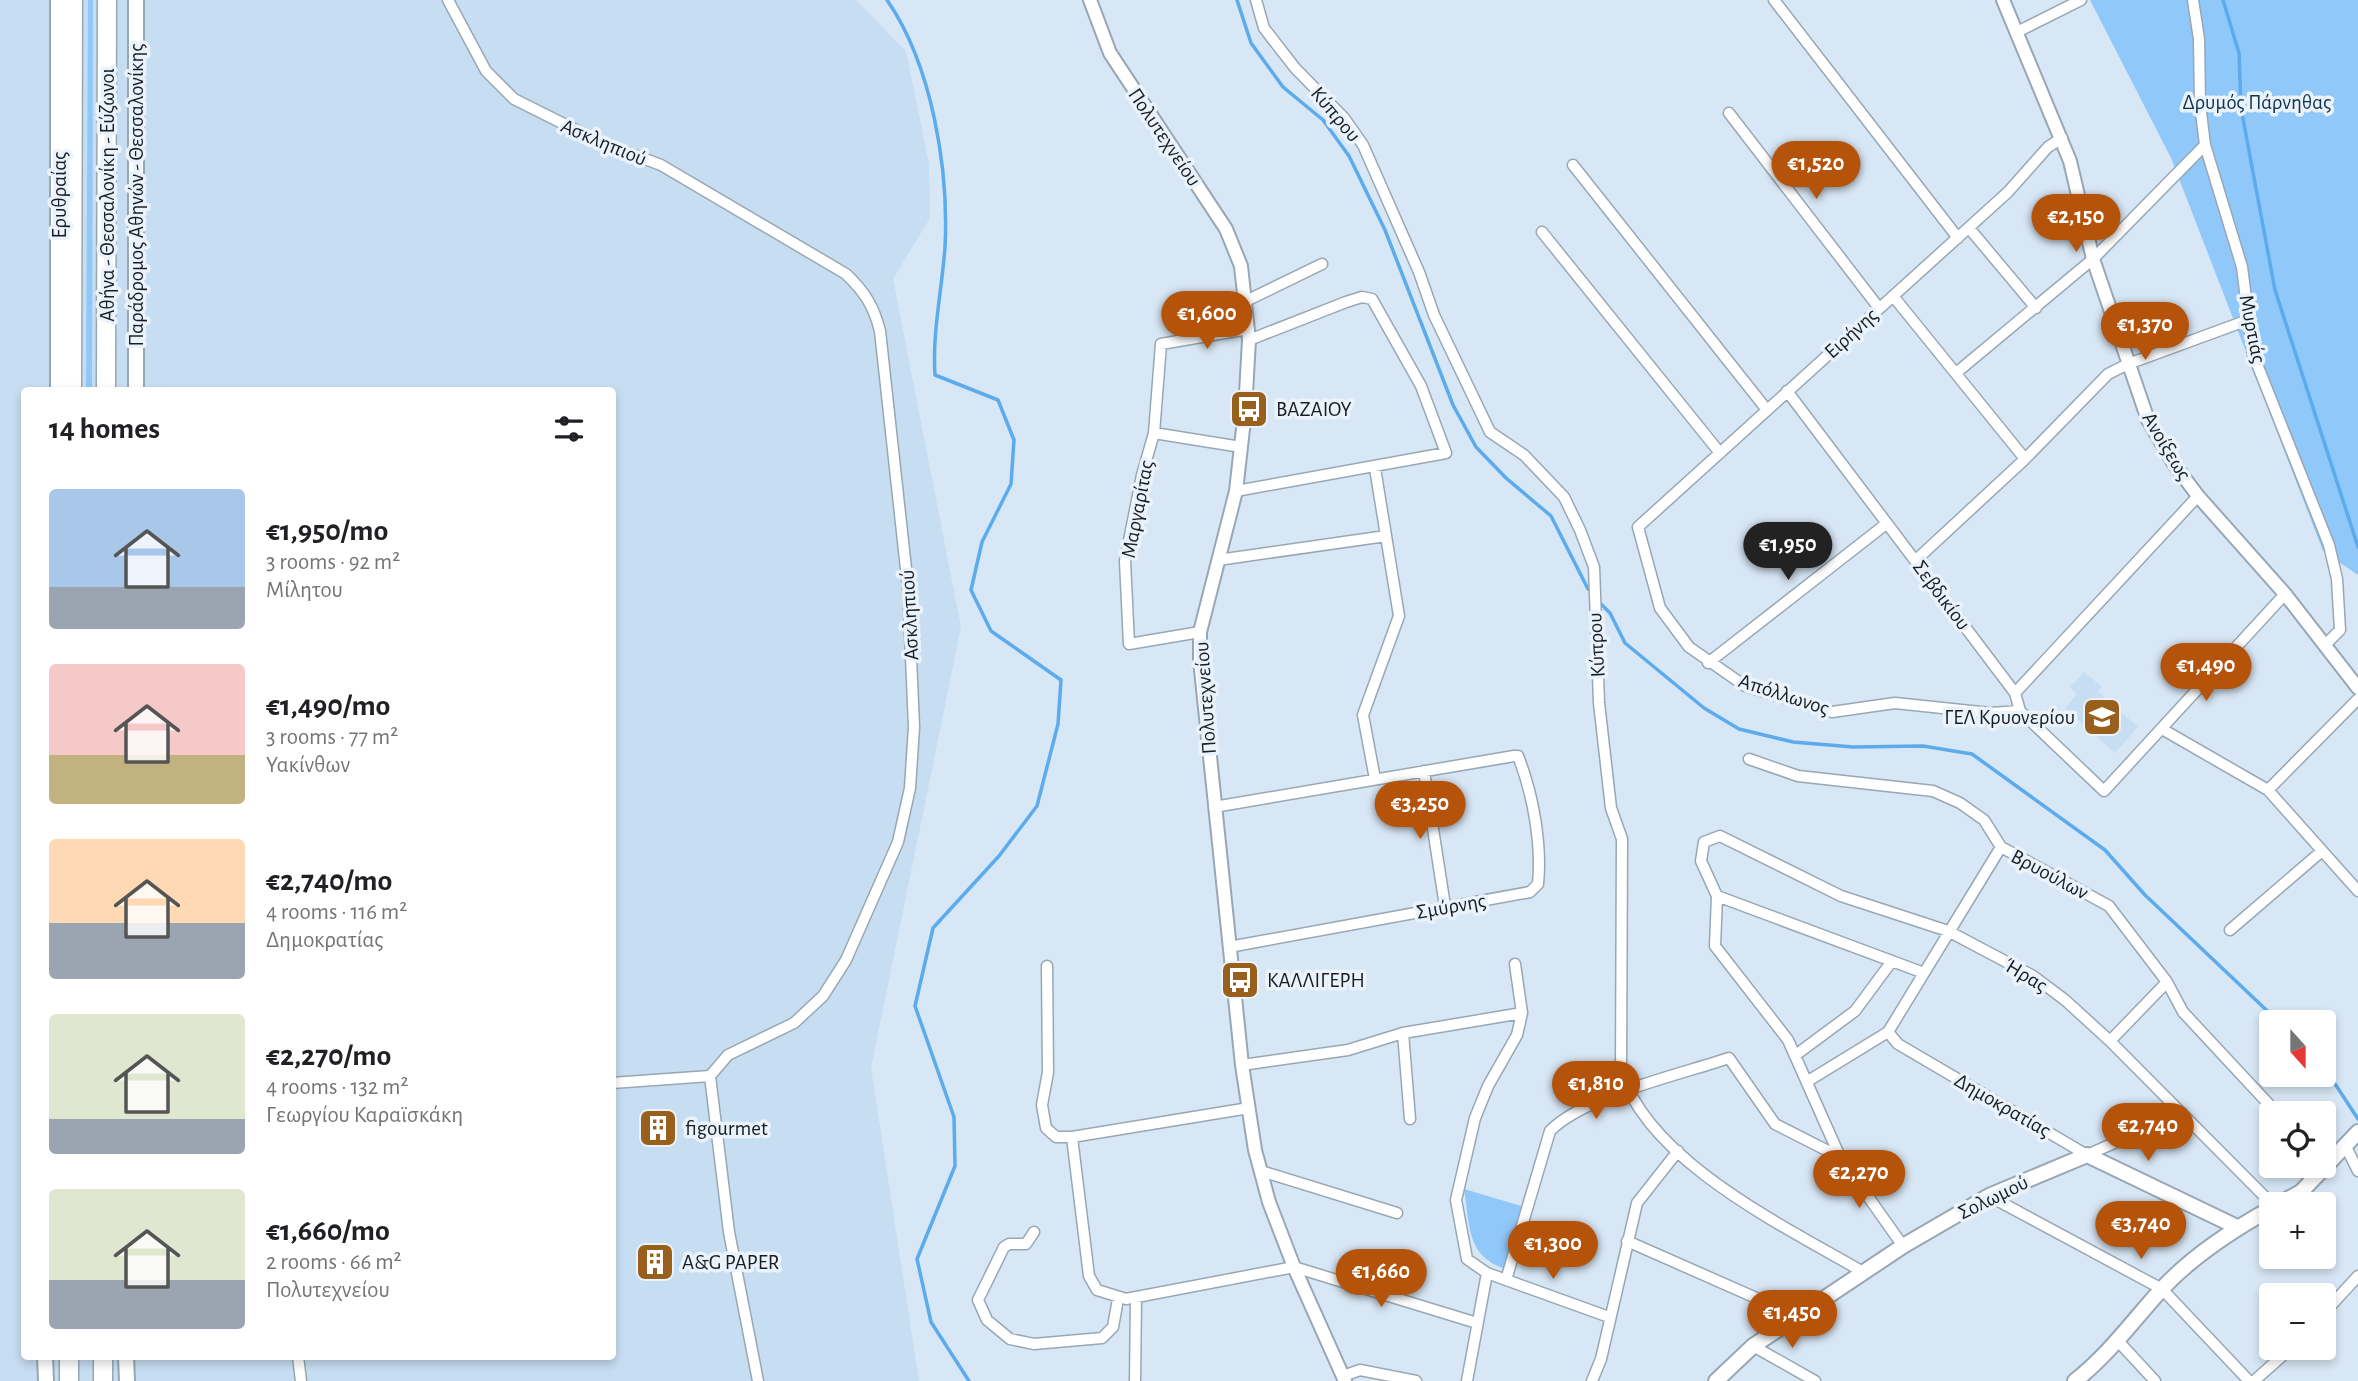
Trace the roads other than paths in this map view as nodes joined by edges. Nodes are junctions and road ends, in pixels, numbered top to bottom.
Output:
1 (58, 0) edge
2 (74, 0) edge
3 (107, 0) edge
4 (136, 0) edge
5 (448, 0) edge
6 (1090, 0) edge
7 (1256, 0) edge
8 (1774, 0) edge
9 (2003, 0) edge
10 (2081, 0) edge
11 (2193, 0) edge
12 (2017, 32) junction
13 (1729, 113) dead end
14 (2062, 138) junction
15 (2205, 145) junction
16 (1573, 165) dead end
17 (1969, 228) junction
18 (1542, 232) dead end
19 (1958, 238) junction
20 (2093, 259) junction
21 (1322, 264) dead end
22 (1893, 296) junction
23 (1246, 301) junction
24 (1879, 307) junction
25 (2036, 308) junction
26 (2248, 320) junction
27 (1249, 334) junction
28 (2128, 363) junction
29 (1956, 373) junction
30 (58, 387) edge
31 (72, 387) edge
32 (106, 387) edge
33 (136, 387) edge
34 (1787, 391) junction
35 (1767, 410) junction
36 (1154, 433) junction
37 (1241, 447) junction
38 (1720, 453) junction
39 (2025, 459) junction
40 (1375, 468) junction
41 (1236, 491) junction
42 (2197, 496) junction
43 (1886, 524) junction
44 (1638, 527) joint
45 (1386, 536) junction
46 (1218, 560) junction
47 (1916, 561) junction
48 (2285, 594) junction
49 (1200, 632) junction
50 (2325, 645) junction
51 (1708, 663) junction
52 (2358, 688) edge
53 (2015, 693) junction
54 (2358, 699) edge
55 (2020, 711) junction
56 (2162, 729) junction
57 (1749, 759) dead end
58 (1424, 771) junction
59 (1375, 779) junction
60 (2268, 790) junction
61 (1214, 807) junction
62 (2001, 847) junction
63 (2322, 851) junction
64 (2358, 891) edge
65 (1717, 897) junction
66 (1446, 906) junction
67 (2230, 930) dead end
68 (1948, 932) junction
69 (1229, 947) junction
70 (1892, 961) junction
71 (1516, 964) dead end
72 (1047, 966) dead end
73 (1924, 973) junction
74 (2168, 982) junction
75 (1522, 1013) junction
76 (1888, 1032) junction
77 (1403, 1033) junction
78 (2110, 1041) junction
79 (1797, 1054) junction
80 (1242, 1065) junction
81 (710, 1076) junction
82 (1808, 1081) junction
83 (616, 1083) edge
84 (1628, 1091) junction
85 (2266, 1101) edge
86 (1249, 1108) junction
87 (2182, 1113) junction
88 (1410, 1119) dead end
89 (2358, 1132) edge
90 (1072, 1137) junction
91 (2346, 1146) junction
92 (1678, 1151) junction
93 (2087, 1154) junction
94 (2336, 1155) edge
95 (1840, 1157) junction
96 (1261, 1171) junction
97 (2358, 1171) edge
98 (2313, 1178) edge
99 (2301, 1192) edge
100 (2259, 1193) edge
101 (1989, 1196) junction
102 (1397, 1213) dead end
103 (2259, 1214) edge
104 (2237, 1227) junction
105 (1034, 1231) dead end
106 (1628, 1241) junction
107 (1903, 1246) junction
108 (1294, 1267) junction
109 (1863, 1272) junction
110 (1487, 1273) junction
111 (2358, 1276) edge
112 (1506, 1280) junction
113 (2162, 1289) junction
114 (1136, 1298) junction
115 (1118, 1299) junction
116 (2336, 1300) edge
117 (1797, 1315) junction
118 (1609, 1318) junction
119 (1477, 1323) junction
120 (2118, 1341) junction
121 (1753, 1346) junction
122 (45, 1360) edge
123 (69, 1360) edge
124 (103, 1360) edge
125 (126, 1360) edge
126 (298, 1360) edge
127 (2277, 1360) edge
128 (1344, 1378) edge
129 (46, 1381) edge
130 (69, 1381) edge
131 (103, 1381) edge
132 (127, 1381) edge
133 (301, 1381) edge
134 (758, 1381) edge
135 (1135, 1381) edge
136 (1416, 1381) edge
137 (1467, 1381) edge
138 (1592, 1381) edge
139 (1716, 1381) edge
140 (1815, 1381) edge
141 (2075, 1381) edge
142 (2155, 1381) edge
143 (2252, 1381) edge

1 - 30 main road, Ερυθραίας
2 - 31 highway, Αθήνα - Θεσσαλονίκη - Εύζωνοι
3 - 32 highway, Αθήνα - Θεσσαλονίκη - Εύζωνοι
4 - 33 main road, Παράδρομος Αθηνών - Θεσσαλονίκης
5 - 81 street, Ασκληπιού
6 - 23 street, Πολυτεχνείου
7 - 84 street, Κύπρου
8 - 19 street
9 - 12 street, Ανοίξεως
10 - 12 street
11 - 15 street, Μυρτιάς
12 - 14 street, Ανοίξεως
13 - 24 street
14 - 17 street, Ειρήνης
14 - 20 street, Ανοίξεως
15 - 20 street
15 - 26 street, Μυρτιάς
16 - 35 street
17 - 19 street, Ειρήνης
17 - 25 street
18 - 38 street
19 - 22 street, Ειρήνης
20 - 25 street
20 - 28 street, Ανοίξεως
21 - 23 street
22 - 24 street, Ειρήνης
22 - 29 street
23 - 27 street, Πολυτεχνείου
24 - 34 street, Ειρήνης
25 - 29 street
26 - 28 street
26 - 50 street, Μυρτιάς
27 - 36 street, Μαργαρίτας
27 - 37 street, Πολυτεχνείου
27 - 40 street
28 - 39 street
28 - 42 street, Ανοίξεως
29 - 39 street
34 - 35 street, Ειρήνης
34 - 43 street, Σεβδικίου
35 - 38 street, Ειρήνης
36 - 37 street
36 - 49 street, Μαργαρίτας
37 - 41 street, Πολυτεχνείου
38 - 44 street, Ειρήνης
39 - 47 street
40 - 41 street
40 - 45 street
41 - 46 street, Πολυτεχνείου
42 - 48 street, Ανοίξεως
42 - 53 street
43 - 47 street, Σεβδικίου
43 - 51 street
44 - 51 street, Απόλλωνος
45 - 46 street
45 - 59 street
46 - 49 street, Πολυτεχνείου
47 - 53 street, Σεβδικίου
48 - 50 street, Ανοίξεως
48 - 56 street
49 - 61 street, Πολυτεχνείου
50 - 52 street, Ανοίξεως
51 - 55 street, Απόλλωνος
53 - 55 street, Σεβδικίου
54 - 60 street
55 - 56 street
56 - 60 street
57 - 62 street, Βρυούλων
58 - 59 street
58 - 66 street
58 - 66 street, Σμύρνης
59 - 61 street
60 - 63 street
61 - 69 street, Πολυτεχνείου
62 - 68 street
62 - 74 street, Βρυούλων
63 - 64 street
63 - 67 street
65 - 68 street, Ήρας
65 - 70 street
65 - 79 street
66 - 69 street, Σμύρνης
68 - 73 street
68 - 78 street, Ήρας
69 - 80 street, Πολυτεχνείου
70 - 73 street
70 - 79 street
71 - 75 street
72 - 90 street
73 - 76 street
74 - 78 street
74 - 85 street, Βρυούλων
75 - 77 street
75 - 110 street
76 - 82 street
76 - 93 street, Δημοκρατίας
77 - 80 street
77 - 88 street
78 - 87 street, Ήρας
79 - 82 street
80 - 86 street, Πολυτεχνείου
81 - 83 street
81 - 134 street
82 - 95 street
84 - 92 street, Κύπρου
84 - 95 street
84 - 112 street
86 - 90 street
86 - 96 street, Πολυτεχνείου
87 - 93 street, Σολωμού
87 - 100 street, Ήρας
89 - 91 main road
90 - 115 street
91 - 94 main road
91 - 97 street
92 - 106 street
92 - 109 street, Κύπρου
93 - 101 main road, Σολωμού
93 - 104 main road, Δημοκρατίας
95 - 107 street
96 - 102 street
96 - 108 street, Πολυτεχνείου
98 - 99 main road
101 - 107 main road, Σολωμού
101 - 113 street
103 - 104 main road
104 - 113 main road
105 - 115 street
106 - 117 street
106 - 118 street
107 - 109 main road, Σολωμού
108 - 114 street
108 - 119 street
108 - 128 street, Πολυτεχνείου
109 - 117 main road, Σολωμού
110 - 112 street
110 - 119 street
111 - 116 street
112 - 118 street
113 - 120 main road
113 - 143 street
114 - 115 street
114 - 135 street
117 - 121 main road, Σολωμού
118 - 138 street
119 - 137 street
120 - 141 main road
120 - 142 street
121 - 139 main road, Σολωμού
121 - 140 street
122 - 129 main road
123 - 130 highway
124 - 131 highway
125 - 132 main road
126 - 133 street
127 - 143 street
128 - 136 street

